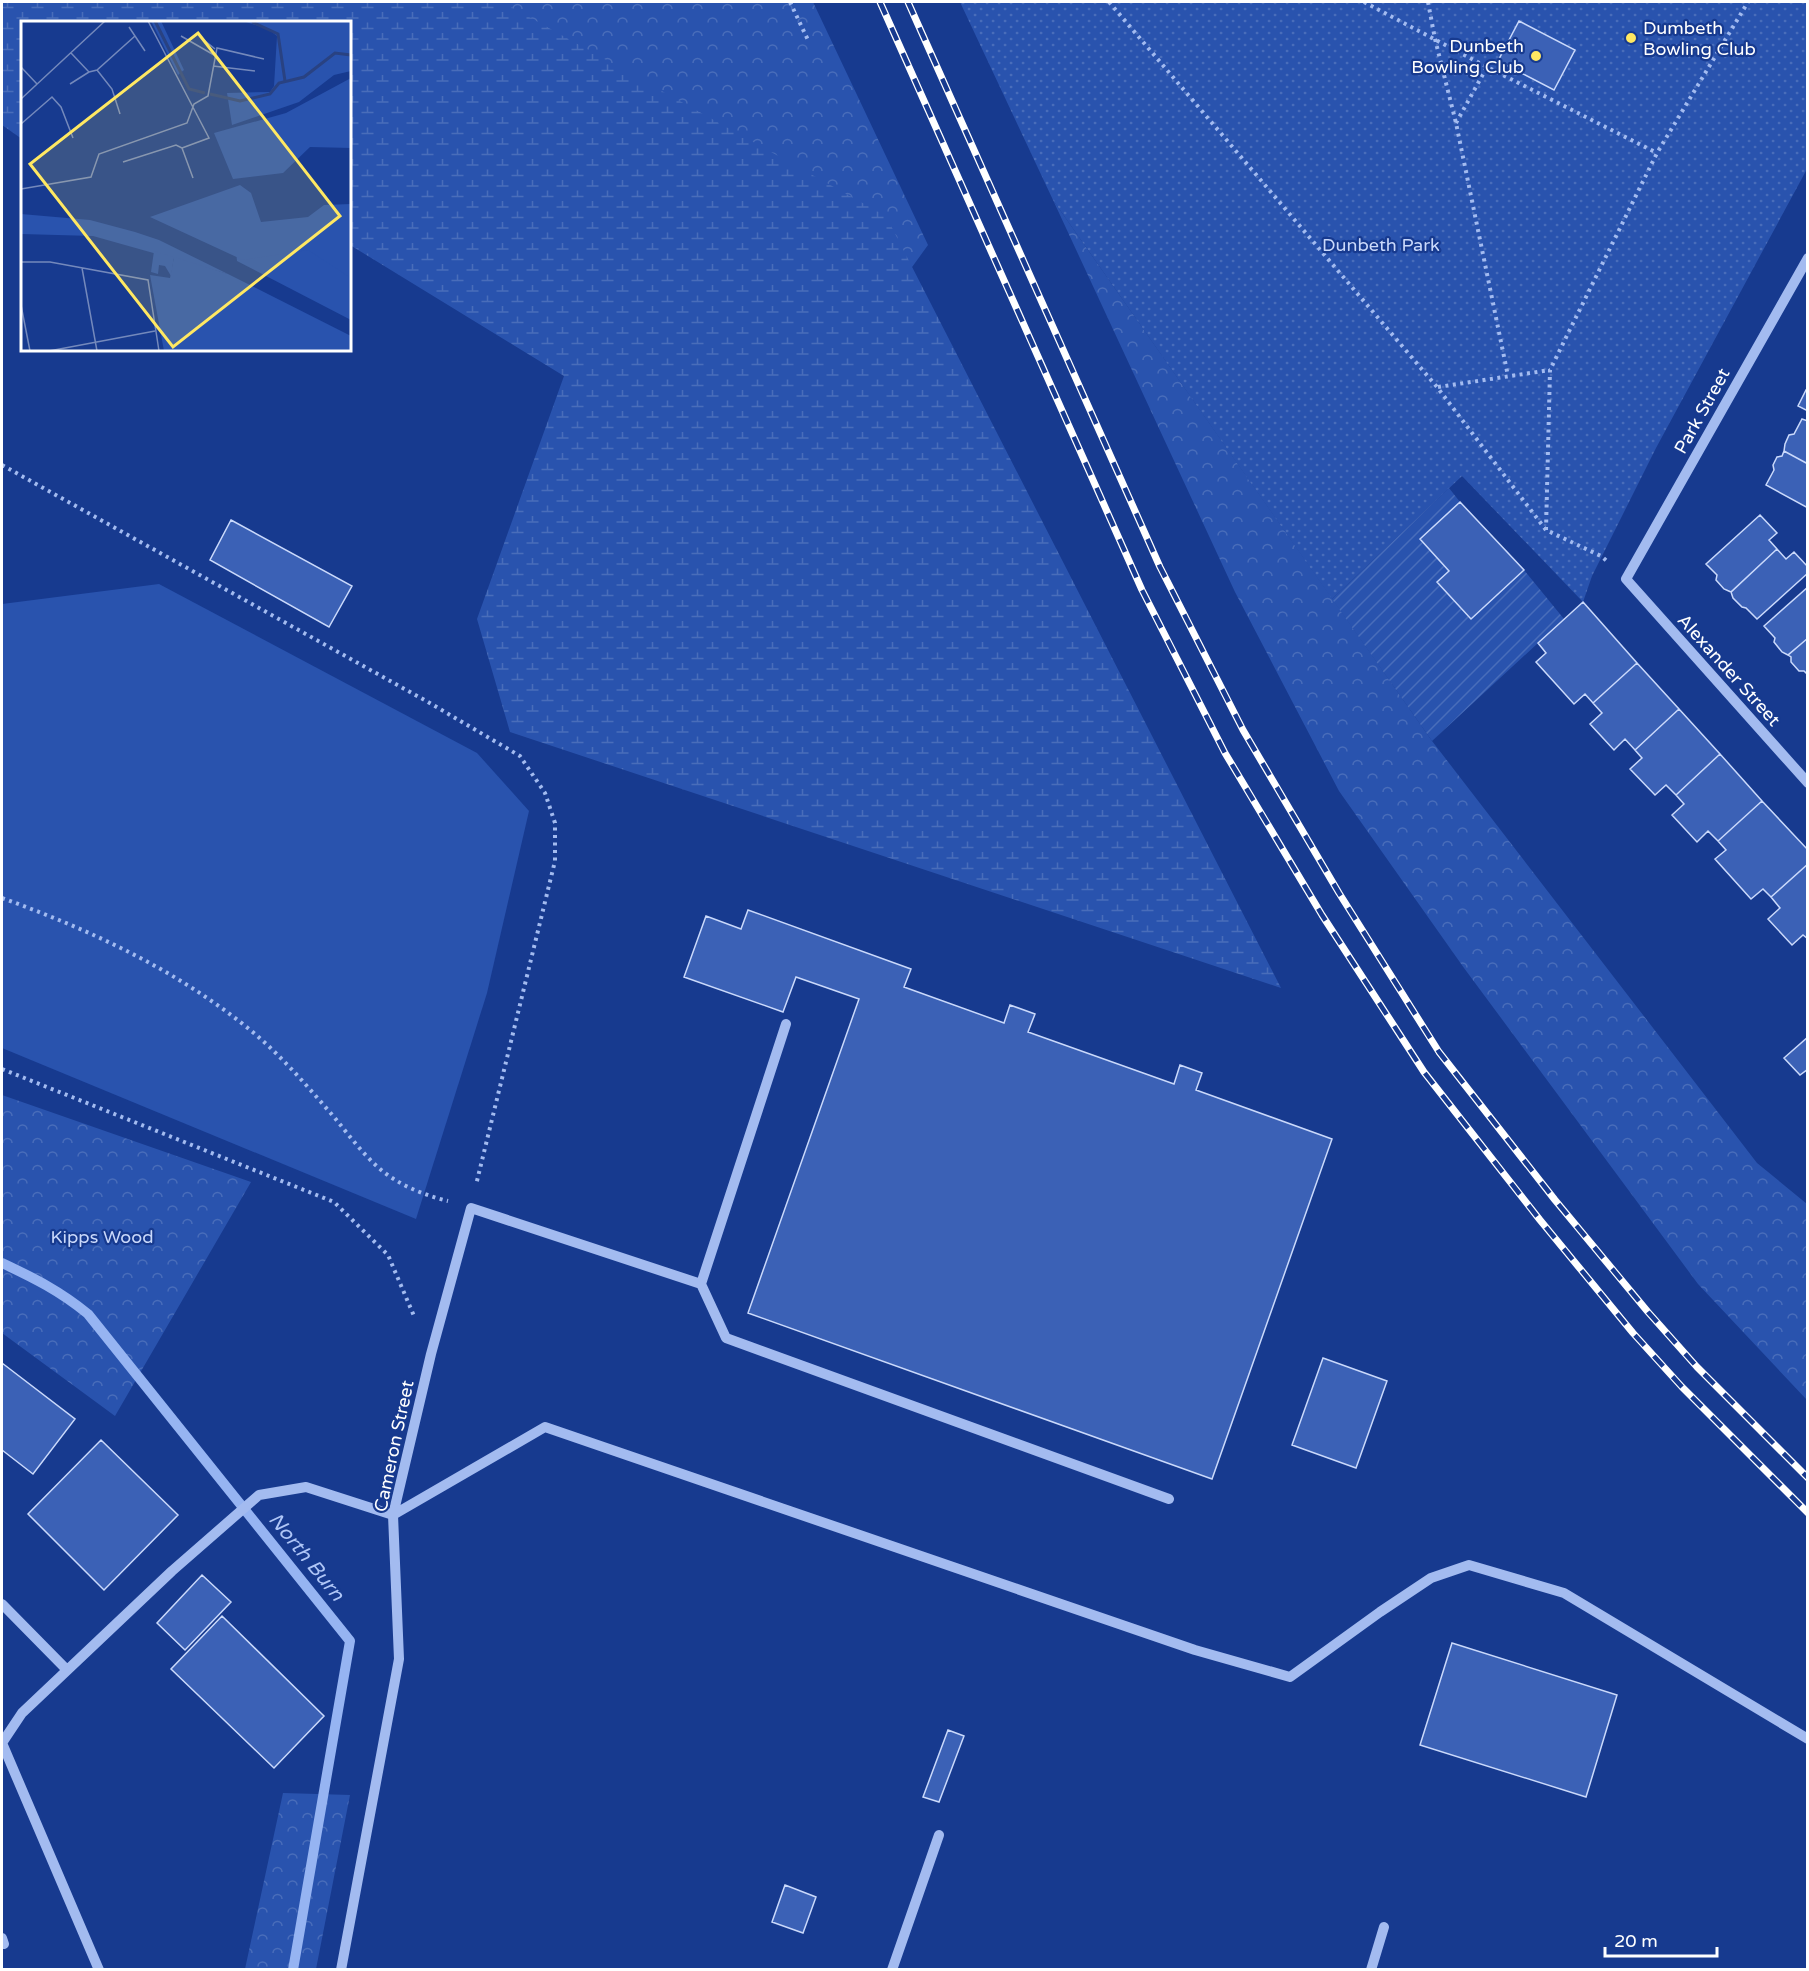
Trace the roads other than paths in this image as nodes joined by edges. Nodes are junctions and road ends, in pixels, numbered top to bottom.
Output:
1 (1808, 258) edge
2 (1626, 579) joint
3 (1808, 783) edge
4 (786, 1024) dead end
5 (701, 1284) junction
6 (1169, 1499) dead end
7 (393, 1515) junction
8 (2, 1604) edge
9 (67, 1670) junction
10 (1808, 1739) edge
11 (2, 1743) edge
12 (939, 1835) dead end
13 (1384, 1927) dead end
14 (99, 1970) edge
15 (341, 1970) edge
16 (892, 1970) edge
17 (1371, 1970) edge

1 - 2 street, Park Street
2 - 3 street, Alexander Street
4 - 5 street
5 - 6 street
5 - 7 street, Cameron Street
7 - 9 street
7 - 10 street
7 - 15 street, Cameron Street
8 - 9 street
9 - 11 street
11 - 14 street
12 - 16 street
13 - 17 street

